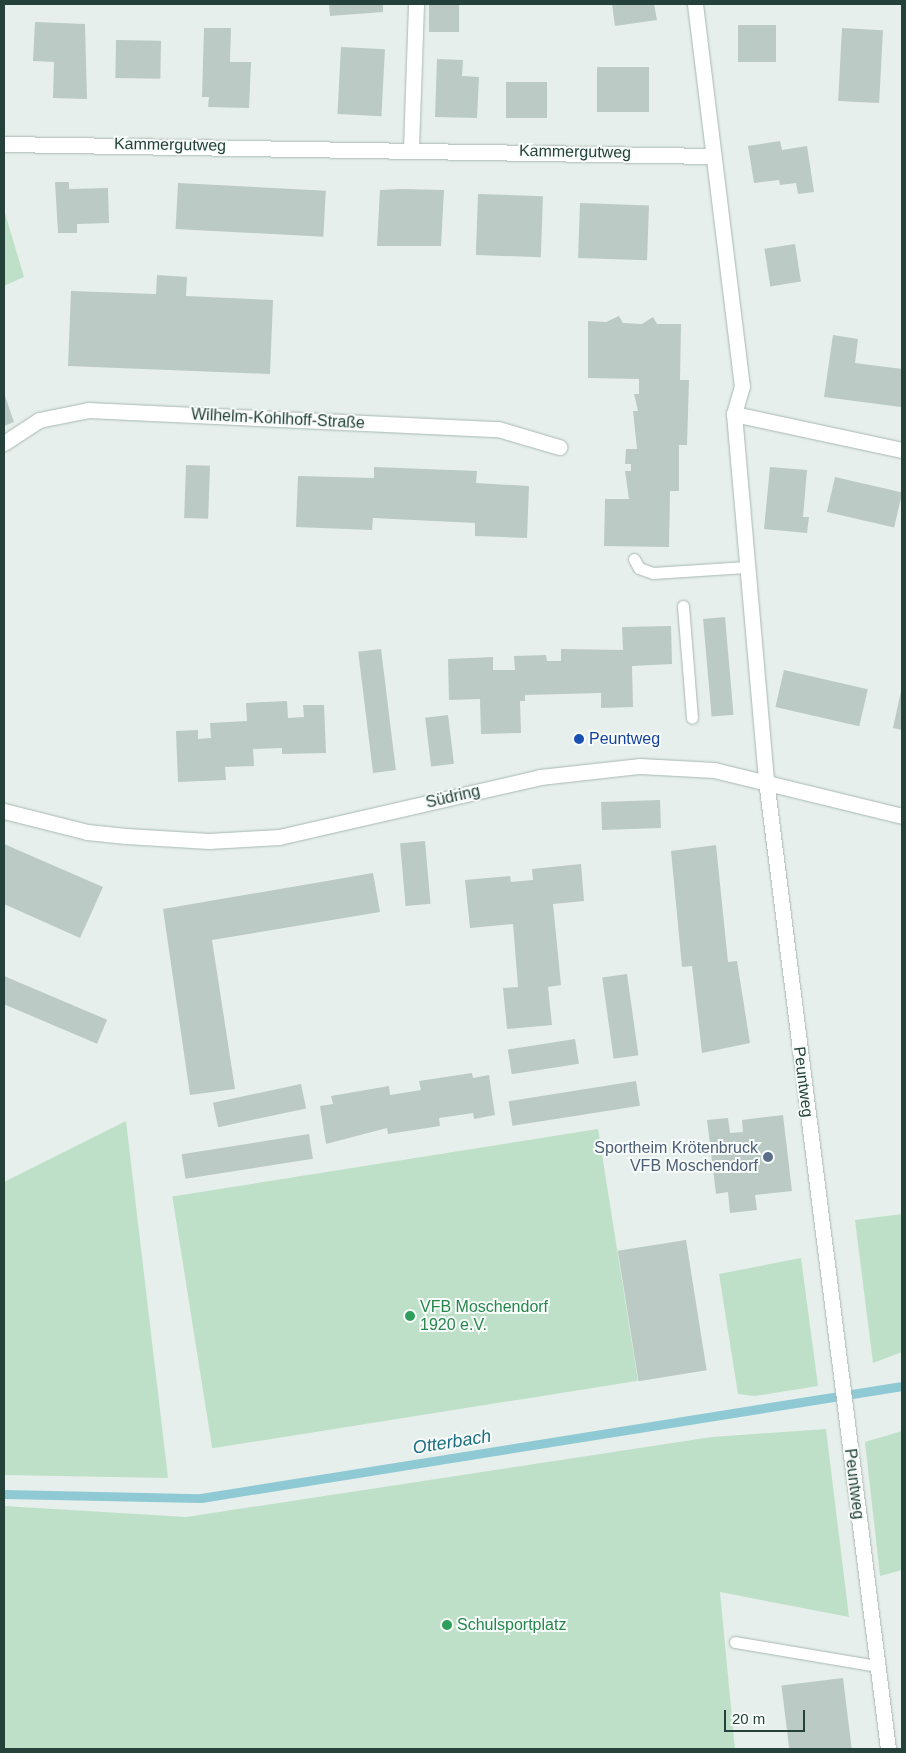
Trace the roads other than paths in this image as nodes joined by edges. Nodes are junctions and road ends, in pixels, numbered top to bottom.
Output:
1 (416, 4) edge
2 (695, 4) edge
3 (4, 144) edge
4 (411, 148) junction
5 (713, 156) junction
6 (734, 414) junction
7 (4, 443) edge
8 (559, 448) dead end
9 (902, 450) edge
10 (634, 559) dead end
11 (746, 567) junction
12 (683, 606) dead end
13 (692, 718) dead end
14 (766, 780) junction
15 (4, 811) edge
16 (902, 816) edge
17 (735, 1642) dead end
18 (877, 1666) junction
19 (888, 1749) edge

1 - 4 street
2 - 5 street
3 - 4 street, Kammergutweg
4 - 5 street, Kammergutweg
5 - 6 street
6 - 9 street
6 - 11 street, Peuntweg
7 - 8 street, Wilhelm-Kohlhoff-Straße
10 - 11 lane
11 - 14 street, Peuntweg
12 - 13 lane
14 - 15 street, Südring
14 - 16 street, Südring
14 - 18 street, Peuntweg
17 - 18 lane
18 - 19 street, Peuntweg

